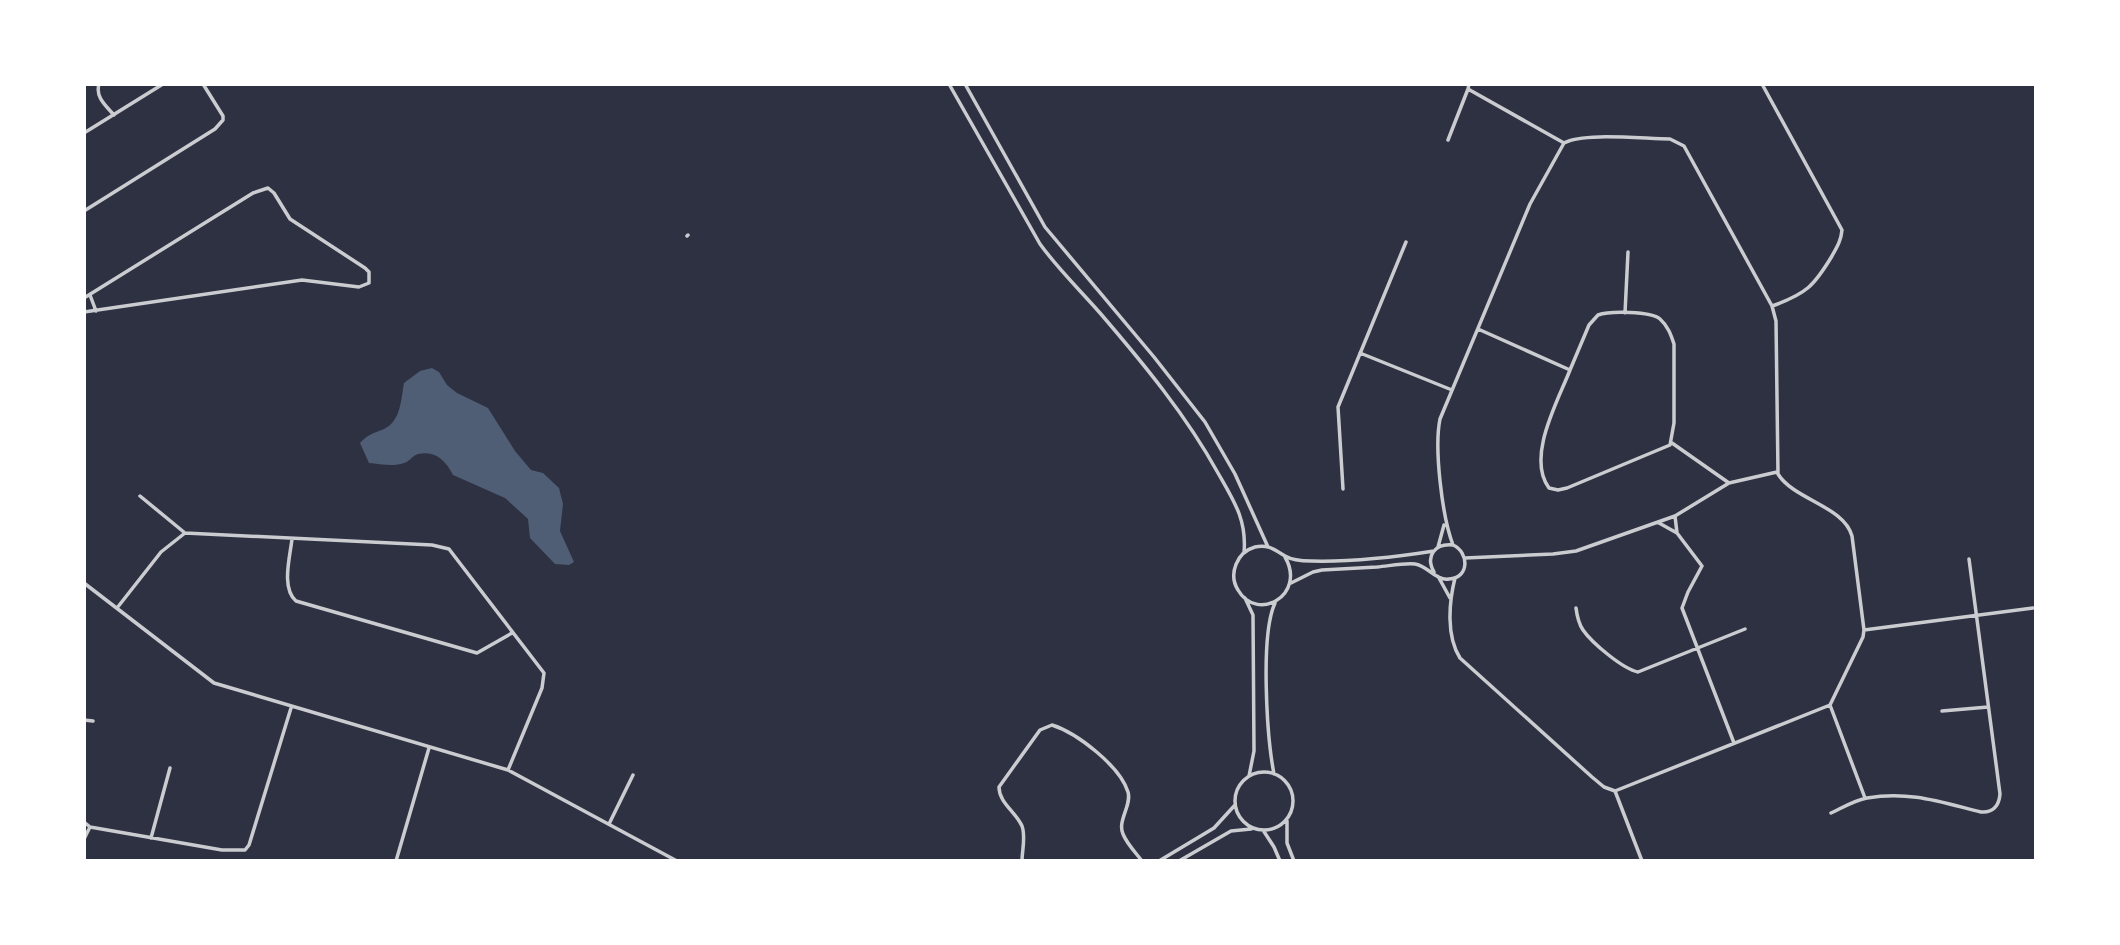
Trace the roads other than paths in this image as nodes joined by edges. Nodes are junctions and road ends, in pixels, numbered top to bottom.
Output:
1 (99, 84) edge
2 (163, 84) edge
3 (203, 84) edge
4 (949, 84) edge
5 (965, 84) edge
6 (1762, 84) edge
7 (1468, 87) edge
8 (114, 115) junction
9 (84, 133) edge
10 (1448, 140) dead end
11 (1564, 143) junction
12 (84, 211) edge
13 (1406, 242) dead end
14 (1628, 252) dead end
15 (90, 295) junction
16 (84, 298) edge
17 (1772, 306) junction
18 (96, 311) junction
19 (84, 313) edge
20 (1625, 313) junction
21 (1478, 329) junction
22 (1360, 353) junction
23 (1570, 370) junction
24 (1452, 390) junction
25 (1672, 443) junction
26 (1777, 472) junction
27 (1729, 482) junction
28 (1343, 489) dead end
29 (140, 496) dead end
30 (1675, 516) junction
31 (1658, 522) junction
32 (1445, 523) junction
33 (185, 533) junction
34 (1677, 533) junction
35 (292, 539) junction
36 (1453, 545) junction
37 (1268, 547) junction
38 (1438, 547) junction
39 (1434, 551) junction
40 (1244, 553) junction
41 (1285, 557) junction
42 (1372, 557) junction
43 (1465, 558) junction
44 (1969, 559) dead end
45 (1372, 567) junction
46 (1436, 574) junction
47 (1455, 578) junction
48 (84, 583) edge
49 (1291, 583) junction
50 (1245, 598) junction
51 (1450, 598) junction
52 (1276, 601) junction
53 (117, 608) junction
54 (1576, 608) dead end
55 (2033, 608) dead end
56 (1978, 615) junction
57 (1745, 629) dead end
58 (1864, 630) junction
59 (512, 633) junction
60 (1699, 648) junction
61 (1830, 705) junction
62 (1988, 707) junction
63 (291, 708) junction
64 (1942, 711) dead end
65 (84, 720) edge
66 (93, 721) dead end
67 (1734, 743) junction
68 (429, 748) junction
69 (170, 768) dead end
70 (508, 770) junction
71 (1274, 774) junction
72 (633, 775) dead end
73 (1249, 776) junction
74 (1615, 792) junction
75 (1866, 798) junction
76 (1235, 805) junction
77 (1831, 813) dead end
78 (1287, 819) junction
79 (84, 822) edge
80 (609, 824) junction
81 (90, 827) junction
82 (1254, 828) junction
83 (1263, 830) junction
84 (151, 838) junction
85 (84, 839) edge
86 (1181, 848) junction
87 (1187, 856) junction
88 (396, 861) edge
89 (677, 861) edge
90 (1022, 861) edge
91 (1142, 861) edge
92 (1159, 861) edge
93 (1179, 861) edge
94 (1280, 861) edge
95 (1294, 861) edge
96 (1642, 861) edge

1 - 8 street
2 - 8 street
3 - 12 street
4 - 40 street
5 - 37 street
6 - 17 street
7 - 10 street
7 - 11 street
8 - 9 street
11 - 17 street
11 - 21 street
13 - 22 street
14 - 20 street
15 - 16 street
15 - 18 street
15 - 18 street
17 - 26 street
18 - 19 street
20 - 23 street
20 - 25 street
21 - 23 street
21 - 24 street
22 - 24 street
22 - 28 street
23 - 25 street
24 - 32 street
25 - 27 street
26 - 27 street
26 - 58 street
27 - 30 street
29 - 33 street
30 - 31 street
30 - 34 street
31 - 34 street
31 - 43 street
32 - 36 street
32 - 38 street
33 - 35 street
33 - 53 street
34 - 60 street
35 - 59 street
35 - 59 street
36 - 38 street
36 - 43 street
37 - 40 street
37 - 41 street
38 - 39 street
39 - 42 street
39 - 46 street
40 - 50 street
41 - 42 street
41 - 49 street
42 - 45 street
43 - 47 street
44 - 56 street
45 - 46 street
45 - 49 street
46 - 47 street
46 - 51 street
47 - 51 street
48 - 53 street
49 - 52 street
50 - 52 street
50 - 73 street
51 - 74 street
52 - 71 street
53 - 63 street
54 - 60 street
55 - 56 street
56 - 58 street
56 - 62 street
57 - 60 street
58 - 61 street
59 - 70 street
60 - 67 street
61 - 67 street
61 - 75 street
62 - 64 street
62 - 75 street
63 - 68 street
63 - 84 street
65 - 66 street
67 - 74 street
68 - 70 street
68 - 88 street
69 - 84 street
70 - 80 street
71 - 73 street
71 - 78 street
72 - 80 street
73 - 76 street
74 - 96 street
75 - 77 street
76 - 82 street
76 - 86 street
78 - 83 street
78 - 95 street
79 - 81 street
80 - 89 street
81 - 84 street
81 - 85 street
82 - 83 street
82 - 87 street
83 - 94 street
86 - 87 street
86 - 92 street
87 - 93 street
90 - 91 street

